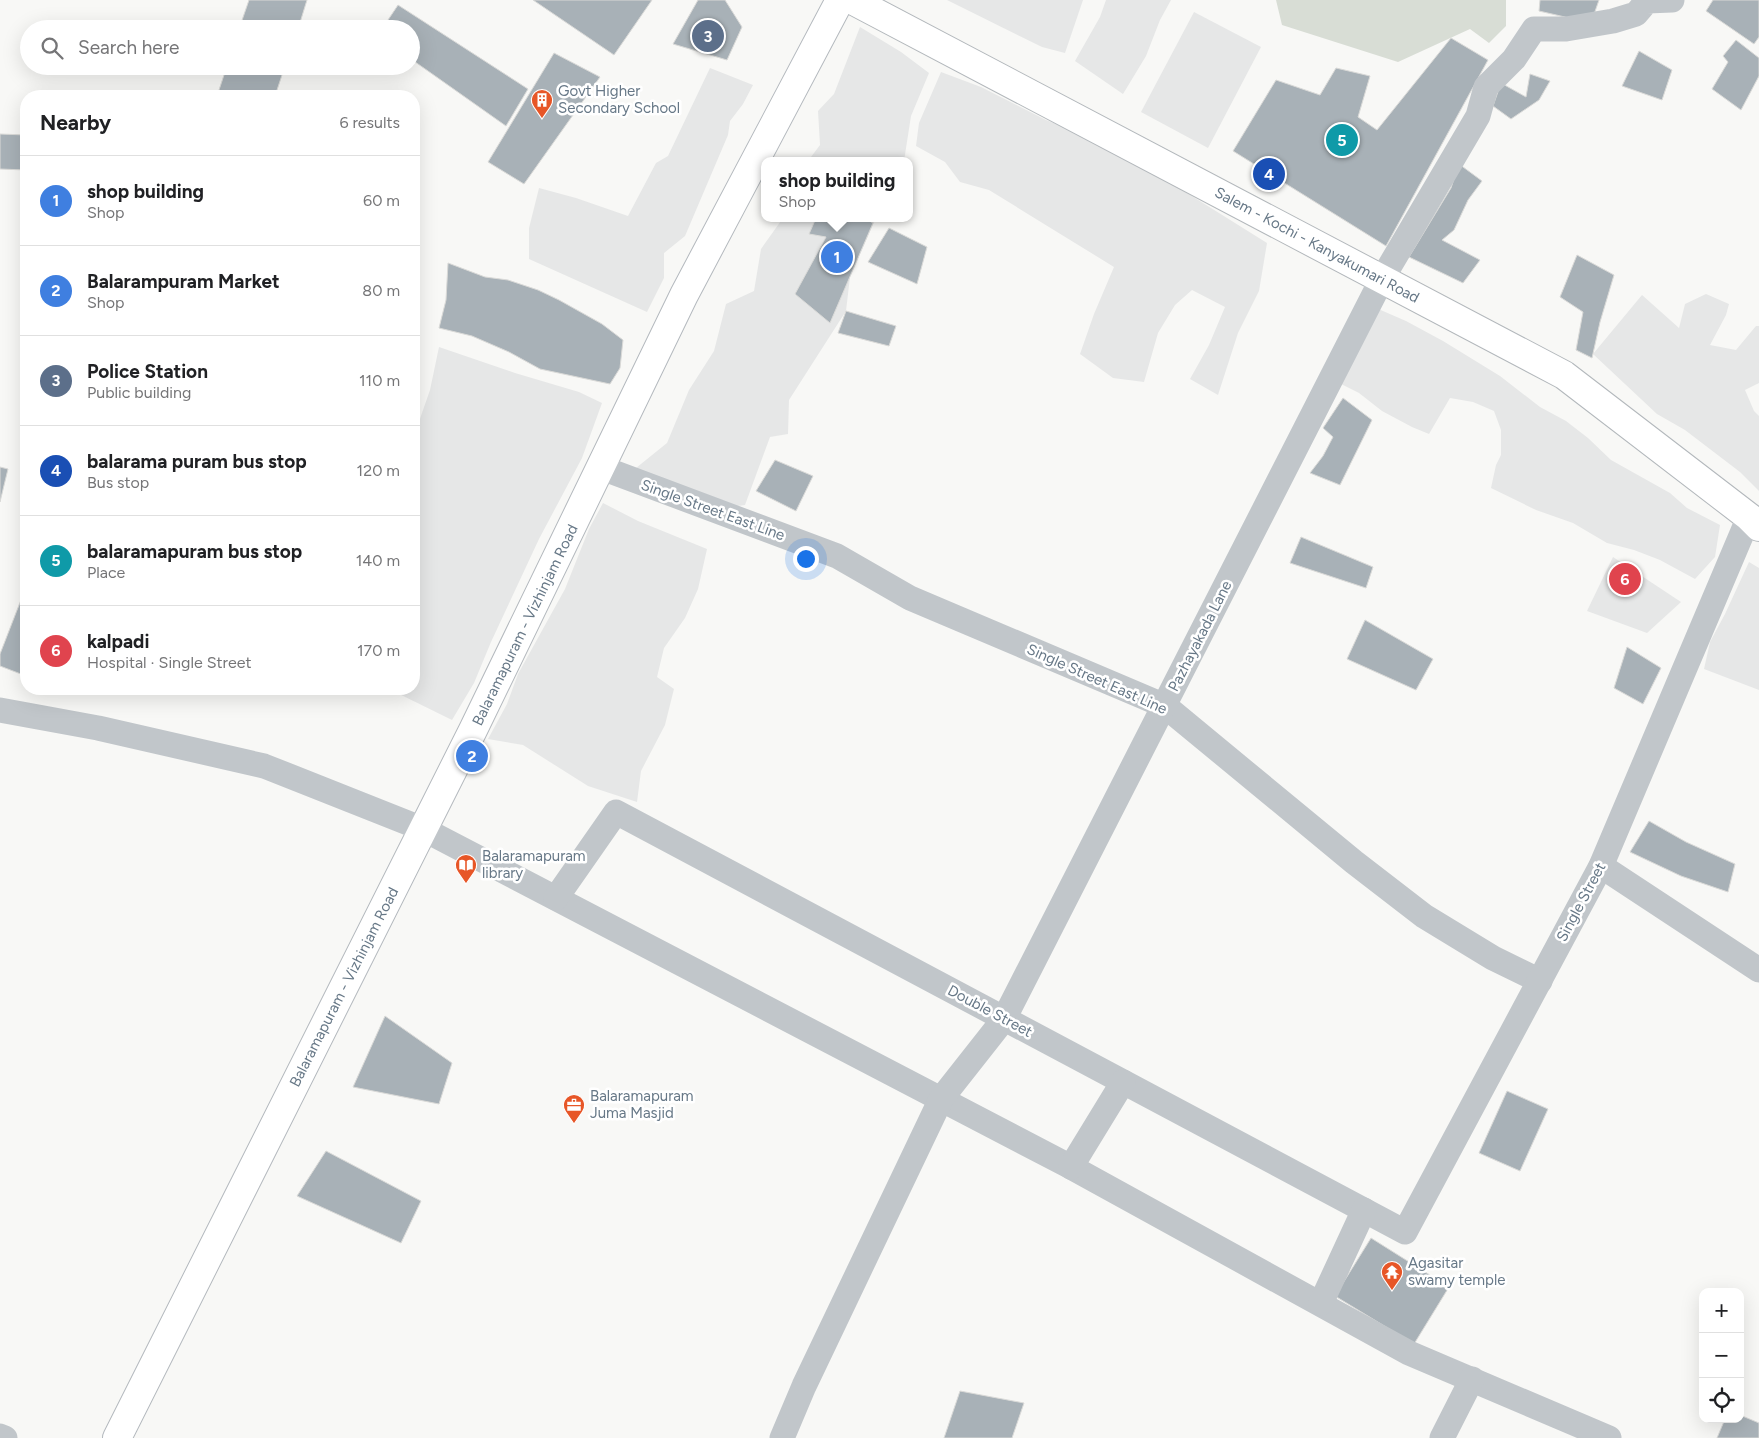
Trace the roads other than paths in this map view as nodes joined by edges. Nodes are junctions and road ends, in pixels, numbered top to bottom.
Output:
1 (840, 0) edge
2 (852, 0) edge
3 (1672, 0) edge
4 (1382, 279) junction
5 (602, 468) junction
6 (1754, 522) edge
7 (1165, 706) junction
8 (0, 710) edge
9 (423, 829) junction
10 (1601, 866) junction
11 (556, 898) junction
12 (1759, 970) edge
13 (1540, 981) junction
14 (1004, 1019) junction
15 (1123, 1082) junction
16 (941, 1099) junction
17 (1071, 1166) junction
18 (1364, 1210) junction
19 (1321, 1303) junction
20 (1472, 1379) junction
21 (0, 1436) edge
22 (5, 1438) edge
23 (117, 1438) edge
24 (782, 1438) edge
25 (1442, 1438) edge
26 (1609, 1438) edge

1 - 5 main road, Balaramapuram - Vizhinjam Road
2 - 4 main road, Salem - Kochi - Kanyakumari Road
3 - 4 street, Pazhayakada Lane
4 - 6 main road, Salem - Kochi - Kanyakumari Road
4 - 7 street, Pazhayakada Lane
5 - 7 street, Single Street East Line
5 - 9 main road, Balaramapuram - Vizhinjam Road
6 - 10 street, Single Street
7 - 13 street, Single Street East Line
7 - 14 street, Pazhayakada Lane
8 - 9 street
9 - 11 street
9 - 23 main road, Balaramapuram - Vizhinjam Road
10 - 12 street
10 - 13 street, Single Street
11 - 14 street, Double Street
11 - 16 street
13 - 18 street, Single Street
14 - 15 street, Double Street
14 - 16 street, Pazhayakada Lane
15 - 17 street
15 - 18 street, Double Street
16 - 17 street
16 - 24 street, Pazhayakada Lane
17 - 19 street
18 - 19 street
19 - 20 street
20 - 25 street
20 - 26 street
21 - 22 street

